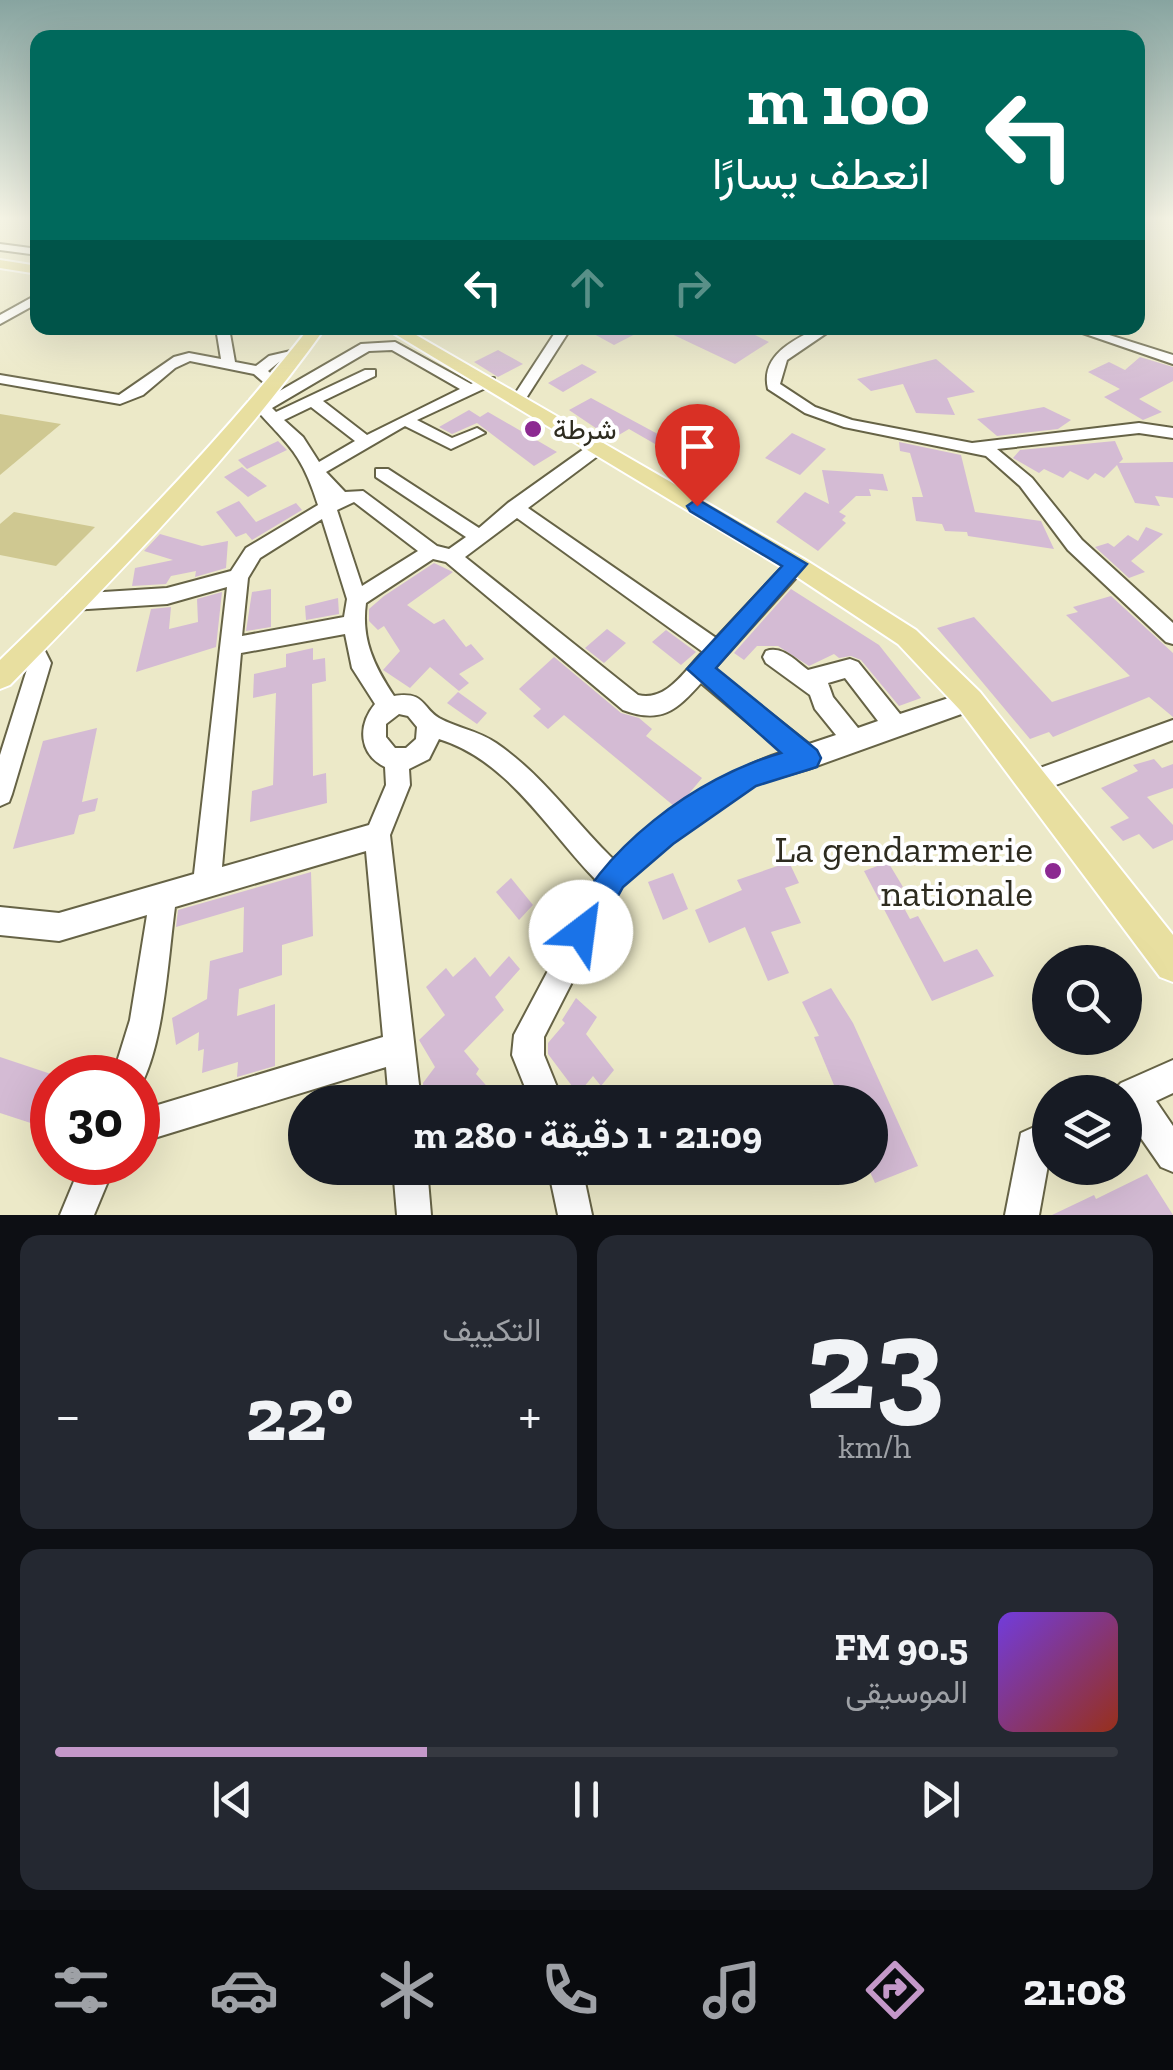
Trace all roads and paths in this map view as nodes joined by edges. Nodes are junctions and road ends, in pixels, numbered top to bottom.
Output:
1 (30, 303) edge
2 (0, 320) edge
3 (223, 335) edge
4 (302, 335) edge
5 (312, 335) edge
6 (405, 335) edge
7 (560, 335) edge
8 (815, 335) edge
9 (1096, 335) edge
10 (296, 352) junction
11 (1173, 360) edge
12 (228, 362) junction
13 (370, 373) dead end
14 (266, 377) junction
15 (0, 379) edge
16 (480, 385) junction
17 (518, 400) junction
18 (313, 401) junction
19 (265, 409) junction
20 (406, 421) junction
21 (477, 433) dead end
22 (1173, 433) edge
23 (365, 441) junction
24 (978, 446) junction
25 (598, 448) junction
26 (316, 471) junction
27 (382, 472) dead end
28 (334, 503) junction
29 (514, 506) junction
30 (478, 536) junction
31 (442, 554) junction
32 (796, 564) junction
33 (238, 577) junction
34 (357, 599) junction
35 (72, 602) junction
36 (353, 624) junction
37 (1173, 636) edge
38 (32, 645) junction
39 (229, 647) junction
40 (716, 650) junction
41 (774, 656) dead end
42 (700, 669) junction
43 (0, 678) edge
44 (816, 688) junction
45 (970, 701) junction
46 (390, 709) junction
47 (23, 721) junction
48 (894, 724) junction
49 (430, 726) junction
50 (1173, 730) edge
51 (852, 738) junction
52 (0, 748) edge
53 (397, 758) junction
54 (808, 758) junction
55 (1035, 781) junction
56 (0, 794) edge
57 (377, 835) junction
58 (612, 877) junction
59 (207, 882) junction
60 (163, 897) junction
61 (0, 921) edge
62 (1173, 964) edge
63 (400, 1047) junction
64 (135, 1055) edge
65 (1173, 1076) edge
66 (403, 1085) edge
67 (540, 1085) edge
68 (1142, 1090) edge
69 (1142, 1113) edge
70 (160, 1120) edge
71 (1032, 1153) edge
72 (1173, 1155) edge
73 (89, 1185) edge
74 (411, 1185) edge
75 (569, 1185) edge
76 (1025, 1211) edge
77 (77, 1215) edge
78 (414, 1215) edge
79 (575, 1215) edge

1 - 2 street
3 - 12 street
4 - 10 main road
5 - 10 main road
6 - 16 main road
7 - 17 street
8 - 24 street
9 - 11 street
10 - 14 main road
12 - 14 street
12 - 15 street
13 - 18 street
14 - 19 main road
16 - 17 main road
16 - 19 street
16 - 20 street
17 - 25 main road
18 - 19 street
18 - 23 street
19 - 26 street
19 - 35 main road
20 - 21 street
20 - 23 street
22 - 24 street
23 - 26 street
24 - 37 street
25 - 29 street
25 - 32 main road
26 - 28 street
27 - 30 street
28 - 31 street
28 - 33 street
28 - 34 street
29 - 30 street
29 - 40 street
30 - 31 street
31 - 34 street
31 - 42 street
32 - 40 street
32 - 45 main road
33 - 35 street
33 - 39 street
34 - 36 street
35 - 38 main road
36 - 39 street
36 - 46 street
38 - 43 main road
38 - 47 street
39 - 59 street
40 - 42 street
41 - 44 street
42 - 54 street
44 - 48 street
44 - 51 street
45 - 48 street
45 - 55 main road
46 - 49 street
46 - 53 street
47 - 52 street
47 - 56 street
48 - 51 street
49 - 53 street
49 - 58 street
50 - 55 street
51 - 54 street
53 - 57 street
54 - 58 street
55 - 62 main road
57 - 59 street
57 - 63 street
58 - 67 street
59 - 60 street
60 - 61 street
60 - 64 street
63 - 66 street
63 - 70 street
65 - 68 street
69 - 72 street
71 - 76 street
73 - 77 street
74 - 78 street
75 - 79 street

